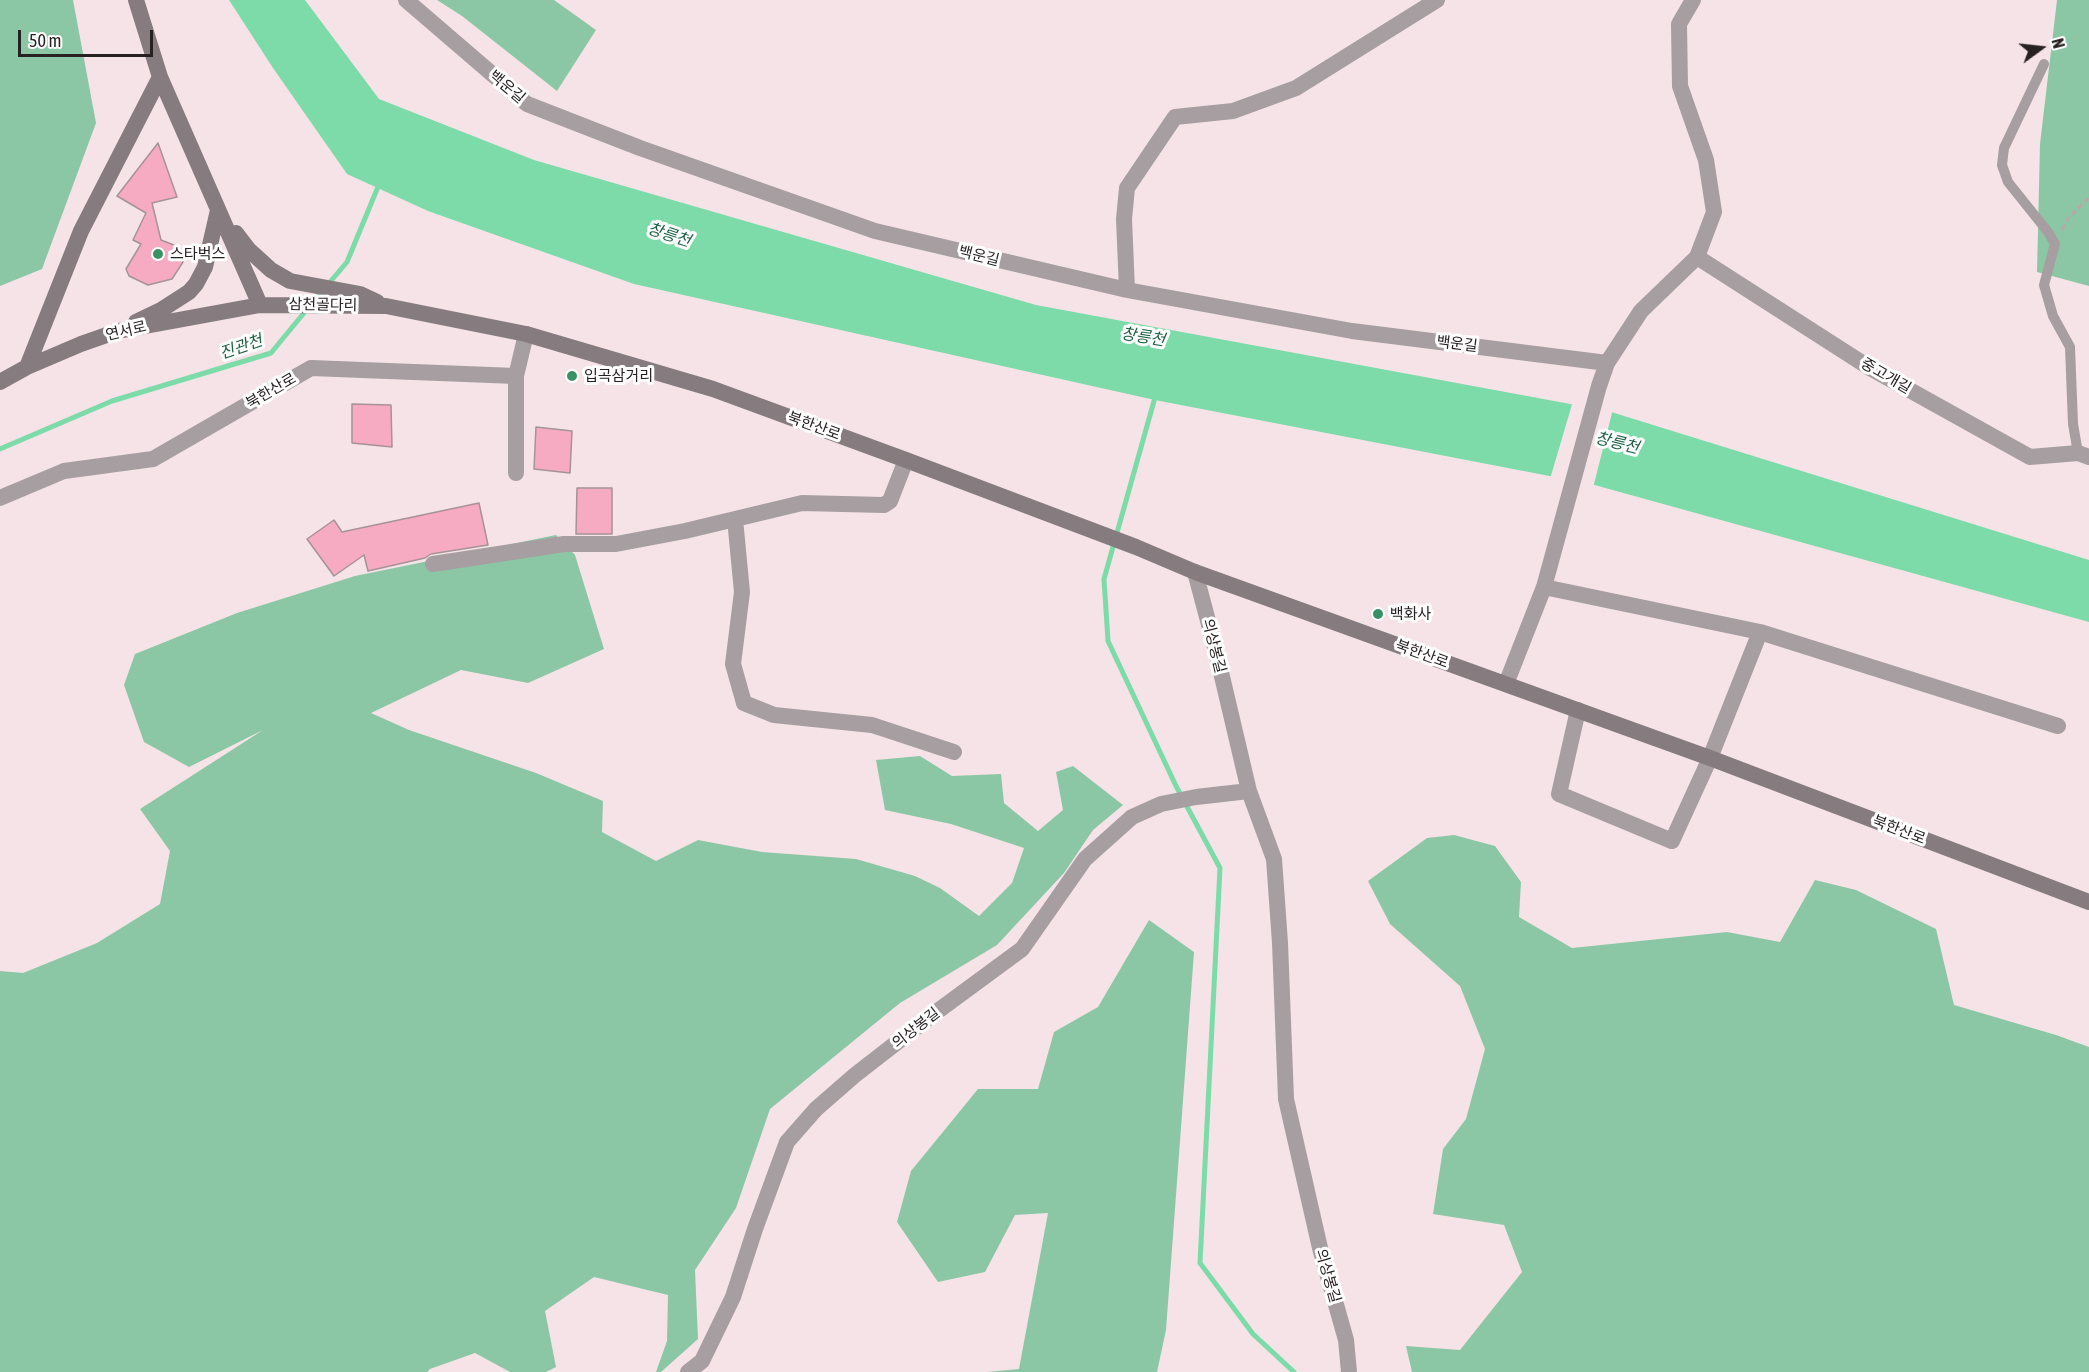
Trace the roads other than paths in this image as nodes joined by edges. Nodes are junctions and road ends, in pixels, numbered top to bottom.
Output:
1 (136, 0) edge
2 (406, 0) edge
3 (1437, 0) edge
4 (1693, 0) edge
5 (2044, 64) dead end
6 (160, 77) junction
7 (218, 210) junction
8 (1697, 257) junction
9 (1127, 290) junction
10 (260, 305) junction
11 (386, 306) junction
12 (118, 331) junction
13 (526, 334) junction
14 (1607, 363) junction
15 (27, 367) junction
16 (516, 376) junction
17 (0, 382) edge
18 (2084, 455) edge
19 (906, 460) junction
20 (516, 474) dead end
21 (0, 498) edge
22 (735, 519) junction
23 (433, 564) dead end
24 (1195, 572) junction
25 (1544, 587) junction
26 (1760, 632) junction
27 (1506, 684) junction
28 (1578, 710) junction
29 (2058, 726) dead end
30 (954, 752) dead end
31 (1710, 758) junction
32 (1249, 791) junction
33 (2089, 902) edge
34 (688, 1372) edge
35 (1349, 1372) edge

1 - 6 main road
2 - 9 street, 백운길
3 - 9 street
4 - 8 street
5 - 18 lane
6 - 7 main road
6 - 15 main road
7 - 10 main road
7 - 11 main road
7 - 12 main road
8 - 14 street
8 - 18 street, 중고개길
9 - 14 street, 백운길
10 - 11 main road, 삼천골다리
10 - 12 main road, 연서로
11 - 13 main road, 북한산로
12 - 15 main road, 연서로
13 - 16 street
13 - 19 main road, 북한산로
14 - 25 street
15 - 17 main road, 연서로
16 - 20 street
16 - 21 street, 북한산로
19 - 22 street
19 - 24 main road, 북한산로
22 - 23 street
22 - 30 street
24 - 27 main road, 북한산로
24 - 32 street, 의상봉길
25 - 26 street
25 - 27 street
26 - 29 street
26 - 31 street
27 - 28 main road, 북한산로
28 - 31 main road, 북한산로
28 - 31 street
31 - 33 main road, 북한산로
32 - 34 street, 의상봉길
32 - 35 street, 의상봉길

